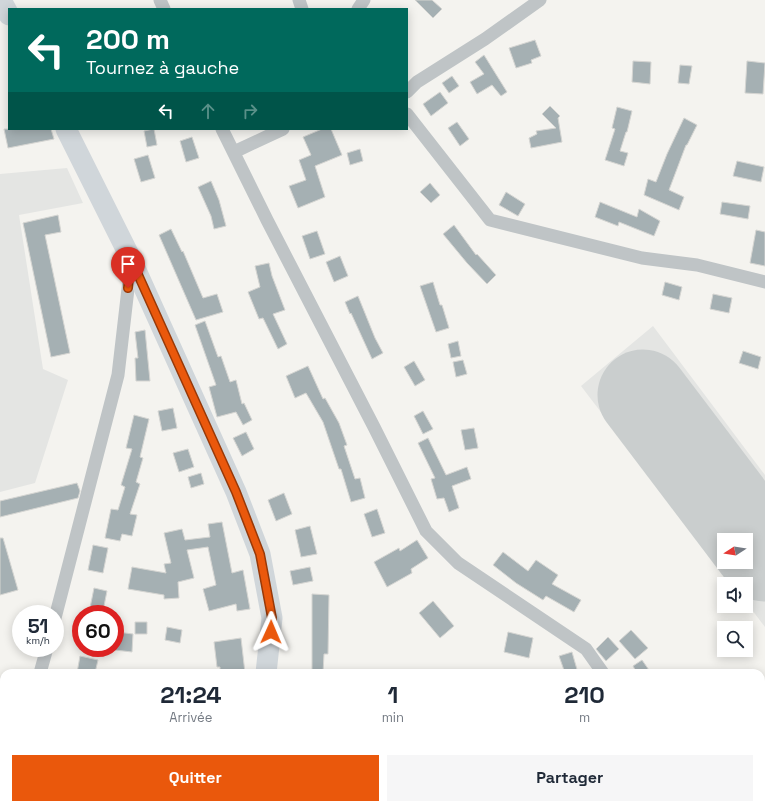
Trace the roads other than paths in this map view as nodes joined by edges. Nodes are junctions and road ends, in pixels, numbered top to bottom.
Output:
1 (1, 0) edge
2 (540, 0) edge
3 (8, 13) edge
4 (408, 91) edge
5 (408, 115) edge
6 (66, 130) edge
7 (223, 130) edge
8 (281, 130) edge
9 (234, 152) junction
10 (131, 259) junction
11 (765, 282) edge
12 (58, 605) edge
13 (44, 657) edge
14 (41, 669) edge
15 (266, 669) edge
16 (600, 669) edge

1 - 3 main road
2 - 4 street
5 - 11 street
6 - 10 main road
7 - 9 street
8 - 9 street
9 - 16 street
10 - 12 street
10 - 15 main road
13 - 14 street

